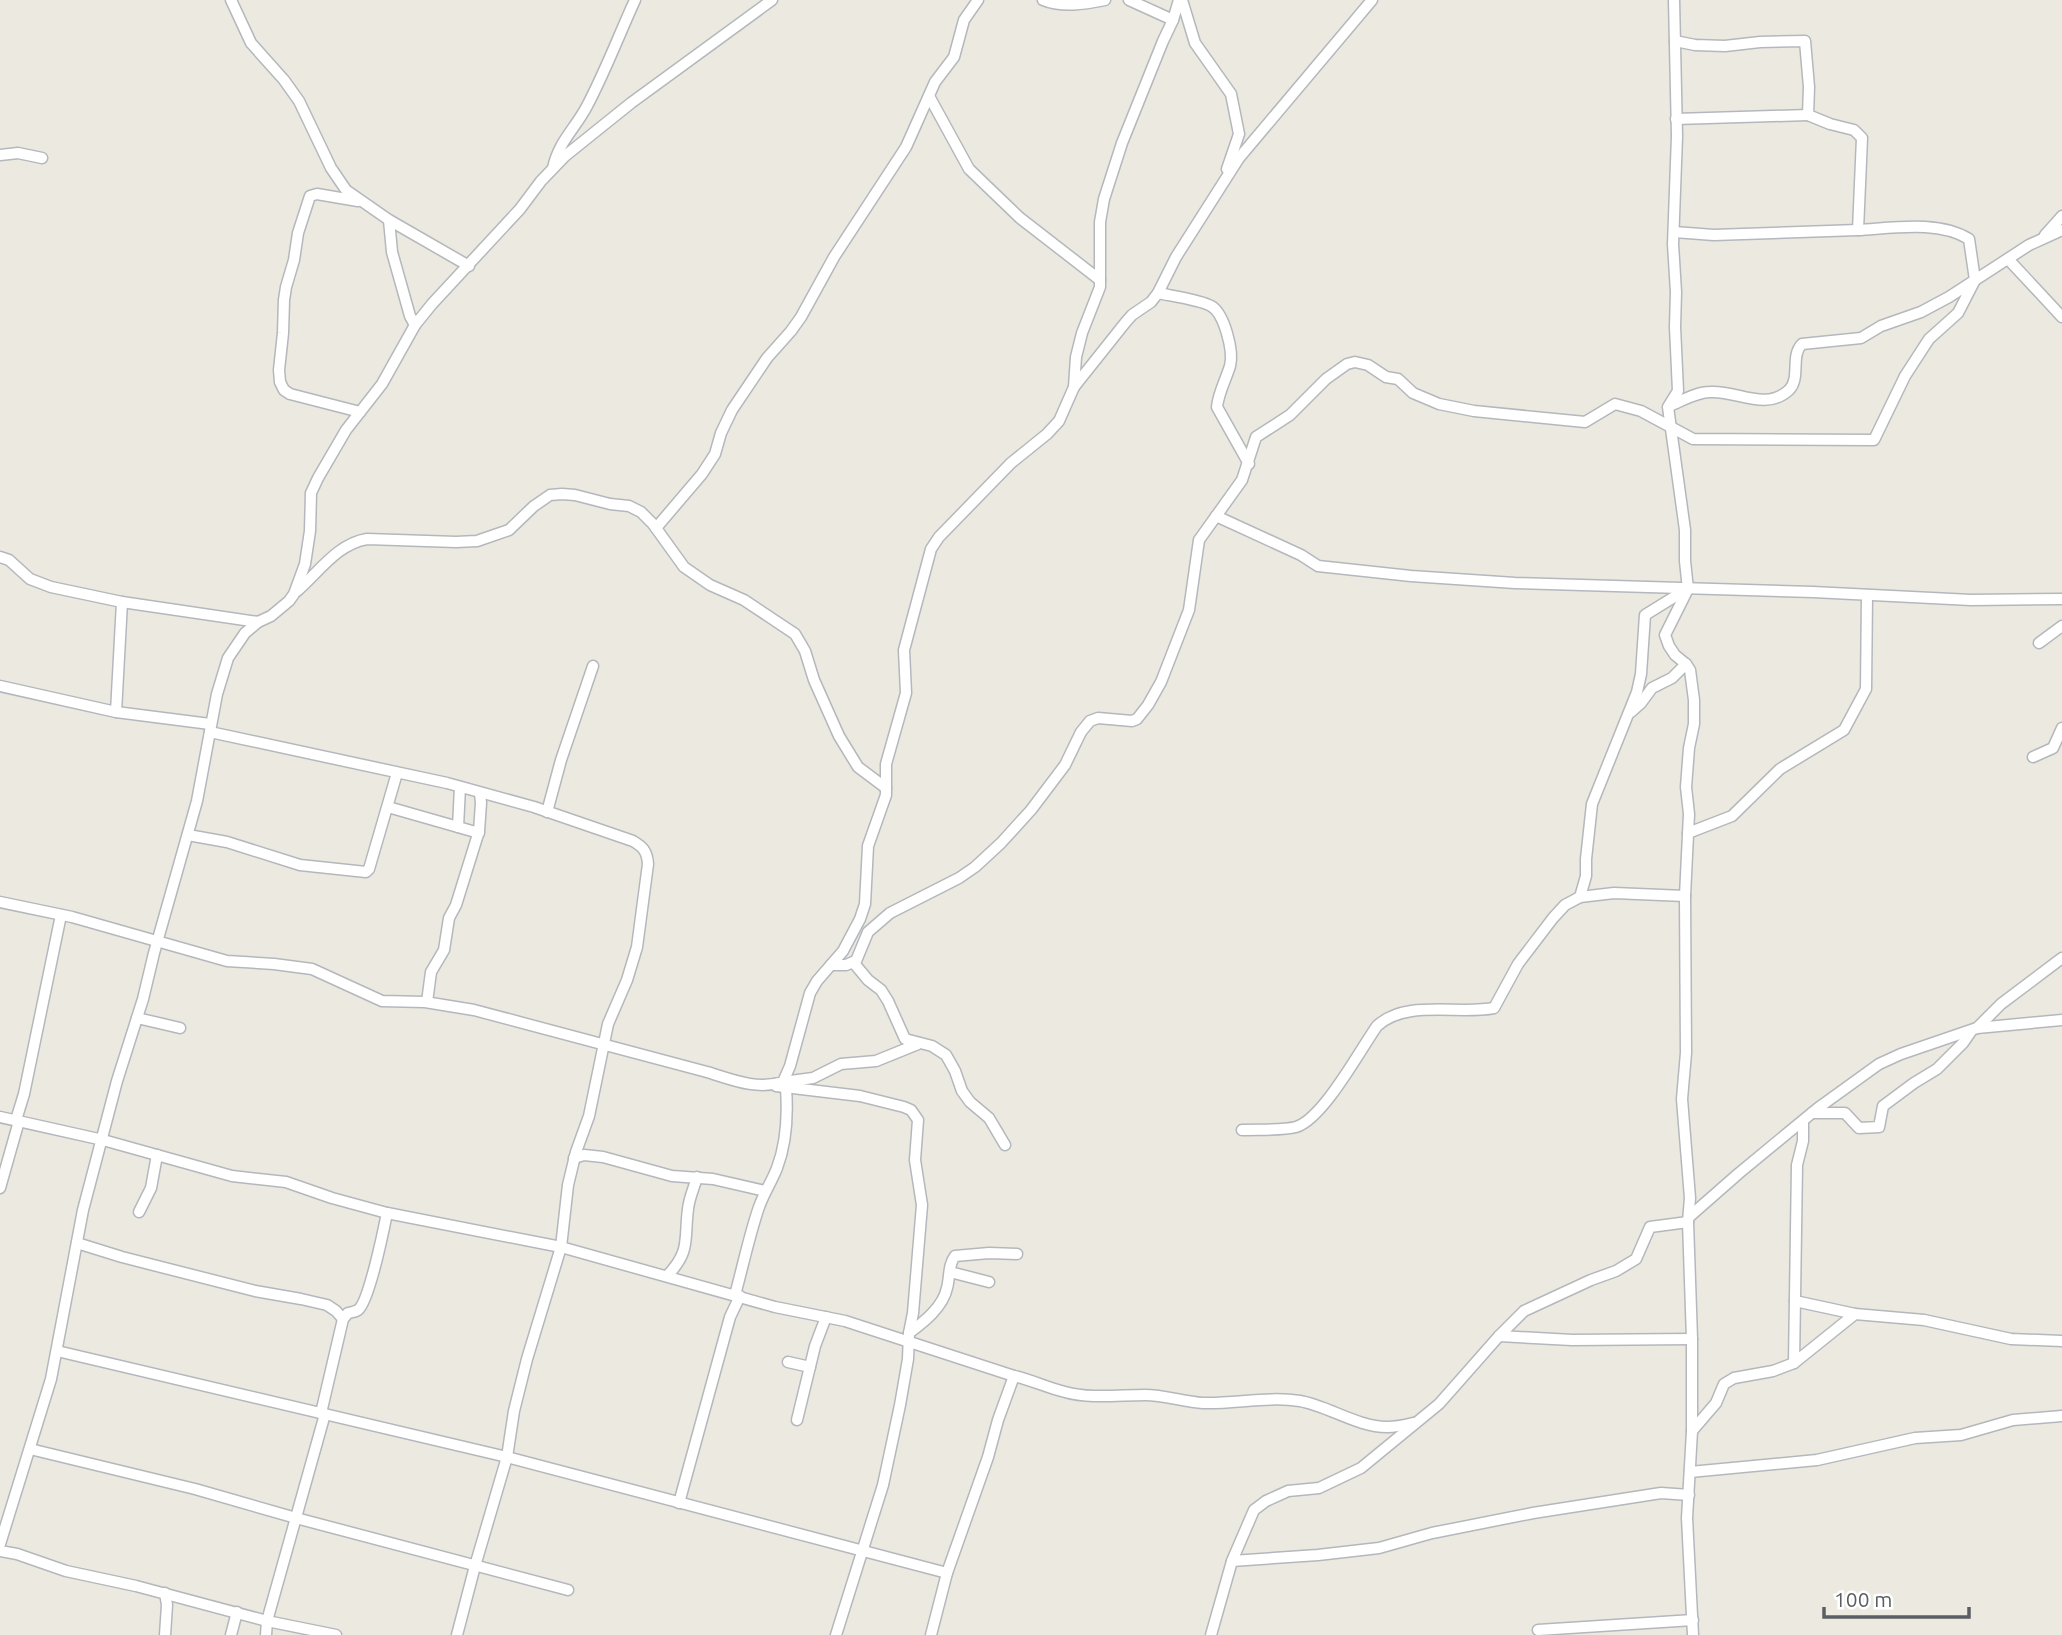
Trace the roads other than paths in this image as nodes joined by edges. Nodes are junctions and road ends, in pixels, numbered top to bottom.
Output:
1 (231, 0) edge
2 (635, 0) edge
3 (772, 0) edge
4 (978, 0) edge
5 (1043, 0) edge
6 (1105, 0) edge
7 (1129, 0) edge
8 (1181, 0) edge
9 (1372, 0) edge
10 (1674, 0) edge
11 (1173, 20) junction
12 (1675, 41) junction
13 (929, 96) junction
14 (1808, 115) junction
15 (1676, 119) junction
16 (0, 155) edge
17 (43, 158) dead end
18 (554, 168) junction
19 (1222, 183) junction
20 (362, 202) junction
21 (2062, 216) edge
22 (388, 220) junction
23 (1858, 230) junction
24 (2062, 230) edge
25 (1674, 232) junction
26 (2043, 238) junction
27 (2008, 259) junction
28 (469, 266) junction
29 (1101, 279) junction
30 (1975, 280) junction
31 (1158, 293) junction
32 (2062, 317) edge
33 (415, 325) junction
34 (1074, 387) junction
35 (1668, 407) junction
36 (360, 412) junction
37 (1672, 426) junction
38 (1249, 464) junction
39 (1216, 516) junction
40 (656, 528) junction
41 (0, 557) edge
42 (1688, 589) junction
43 (294, 594) junction
44 (1867, 595) junction
45 (2062, 599) edge
46 (122, 602) junction
47 (258, 622) junction
48 (2062, 626) edge
49 (2039, 643) dead end
50 (1686, 664) junction
51 (593, 666) dead end
52 (0, 686) edge
53 (116, 712) junction
54 (1628, 715) junction
55 (210, 728) junction
56 (2062, 728) edge
57 (2033, 757) dead end
58 (397, 773) junction
59 (460, 787) junction
60 (886, 788) junction
61 (480, 793) junction
62 (388, 807) junction
63 (547, 812) junction
64 (458, 827) junction
65 (479, 833) junction
66 (1688, 834) junction
67 (188, 835) junction
68 (1685, 896) junction
69 (1580, 897) junction
70 (0, 902) edge
71 (61, 915) junction
72 (158, 940) junction
73 (2062, 958) edge
74 (853, 962) junction
75 (831, 965) junction
76 (428, 1002) junction
77 (137, 1018) junction
78 (2062, 1020) edge
79 (180, 1028) dead end
80 (1974, 1029) junction
81 (919, 1044) junction
82 (604, 1046) junction
83 (784, 1085) junction
84 (1812, 1113) junction
85 (0, 1117) edge
86 (17, 1121) junction
87 (1802, 1121) junction
88 (1242, 1130) dead end
89 (103, 1140) junction
90 (1004, 1145) dead end
91 (157, 1156) junction
92 (574, 1158) junction
93 (697, 1177) junction
94 (0, 1188) edge
95 (765, 1191) junction
96 (139, 1212) dead end
97 (387, 1213) junction
98 (1689, 1219) junction
99 (77, 1243) junction
100 (561, 1247) junction
101 (1017, 1254) dead end
102 (950, 1272) junction
103 (667, 1276) junction
104 (989, 1282) dead end
105 (737, 1296) junction
106 (1796, 1301) junction
107 (1856, 1314) junction
108 (826, 1317) junction
109 (343, 1319) junction
110 (1499, 1336) junction
111 (909, 1338) junction
112 (1692, 1339) junction
113 (2062, 1340) edge
114 (57, 1351) junction
115 (788, 1362) dead end
116 (1794, 1363) junction
117 (810, 1367) junction
118 (1014, 1376) junction
119 (323, 1414) junction
120 (2062, 1416) edge
121 (797, 1420) dead end
122 (1413, 1423) junction
123 (1692, 1431) junction
124 (30, 1449) junction
125 (507, 1457) junction
126 (1690, 1472) junction
127 (1689, 1494) junction
128 (678, 1503) junction
129 (296, 1518) junction
130 (0, 1544) edge
131 (862, 1549) junction
132 (0, 1550) edge
133 (1232, 1560) junction
134 (475, 1566) junction
135 (947, 1573) junction
136 (568, 1590) dead end
137 (165, 1593) junction
138 (237, 1612) junction
139 (1693, 1620) junction
140 (267, 1621) junction
141 (1538, 1630) dead end
142 (165, 1635) edge
143 (231, 1635) edge
144 (266, 1635) edge
145 (336, 1635) edge
146 (457, 1635) edge
147 (836, 1635) edge
148 (931, 1635) edge
149 (1211, 1635) edge
150 (1693, 1635) edge

1 - 20 street
2 - 18 street
3 - 18 street
4 - 13 street
5 - 6 street
7 - 11 street
8 - 11 street
8 - 19 street
9 - 19 street
10 - 12 street
11 - 29 street
12 - 14 street
12 - 15 street
13 - 29 street
13 - 40 street
14 - 15 street
14 - 23 street
15 - 25 street
16 - 17 street
18 - 28 street
19 - 31 street
20 - 22 street
20 - 36 street
21 - 26 street
22 - 28 street
22 - 33 street
23 - 25 street
23 - 30 street
24 - 26 street
25 - 35 street
26 - 27 street
27 - 30 street
27 - 32 street
28 - 33 street
29 - 34 street
30 - 35 street
30 - 37 street
31 - 34 street
31 - 38 street
33 - 36 street
34 - 60 street
35 - 37 street
36 - 43 street
37 - 38 street
37 - 42 street
38 - 39 street
39 - 42 street
39 - 74 street
40 - 43 street
40 - 60 street
41 - 46 street
42 - 44 street
42 - 50 street
42 - 54 street
43 - 47 street
44 - 45 street
44 - 66 street
46 - 47 street
46 - 53 street
47 - 55 street
48 - 49 street
50 - 54 street
50 - 66 street
51 - 63 street
52 - 53 street
53 - 55 street
54 - 69 street
55 - 58 street
55 - 67 street
56 - 57 street
58 - 59 street
58 - 62 street
59 - 61 street
59 - 64 street
60 - 75 street
61 - 63 street
61 - 65 street
62 - 64 street
62 - 67 street
63 - 82 street
64 - 65 street
65 - 76 street
66 - 68 street
67 - 72 street
68 - 69 street
68 - 98 street
69 - 88 street
70 - 71 street
71 - 72 street
71 - 86 street
72 - 76 street
72 - 77 street
73 - 80 street
74 - 75 street
74 - 81 street
75 - 83 street
76 - 82 street
77 - 79 street
77 - 89 street
78 - 80 street
80 - 84 street
80 - 84 street
81 - 83 street
81 - 90 street
82 - 83 street
82 - 92 street
83 - 95 street
83 - 111 street
84 - 87 street
85 - 86 street
86 - 89 street
86 - 94 street
87 - 98 street
87 - 106 street
89 - 91 street
89 - 99 street
91 - 96 street
91 - 97 street
92 - 93 street
92 - 100 street
93 - 95 street
93 - 103 street
95 - 105 street
97 - 100 street
97 - 109 street
98 - 110 street
98 - 112 street
99 - 109 street
99 - 114 street
100 - 103 street
100 - 125 street
101 - 102 street
102 - 104 street
102 - 111 street
103 - 105 street
105 - 108 street
105 - 128 street
106 - 107 street
106 - 116 street
107 - 113 street
107 - 116 street
108 - 111 street
108 - 117 street
109 - 119 street
110 - 112 street
110 - 122 street
111 - 118 street
111 - 131 street
112 - 123 street
114 - 119 street
114 - 124 street
115 - 117 street
116 - 123 street
117 - 121 street
118 - 122 street
118 - 135 street
119 - 125 street
119 - 129 street
120 - 126 street
122 - 133 street
123 - 126 street
124 - 129 street
124 - 130 street
125 - 128 street
125 - 134 street
126 - 127 street
127 - 133 street
127 - 139 street
128 - 131 street
129 - 134 street
129 - 140 street
131 - 135 street
131 - 147 street
132 - 137 street
133 - 149 street
134 - 136 street
134 - 146 street
135 - 148 street
137 - 138 street
137 - 142 street
138 - 140 street
138 - 143 street
139 - 141 street
139 - 150 street
140 - 144 street
140 - 145 street

